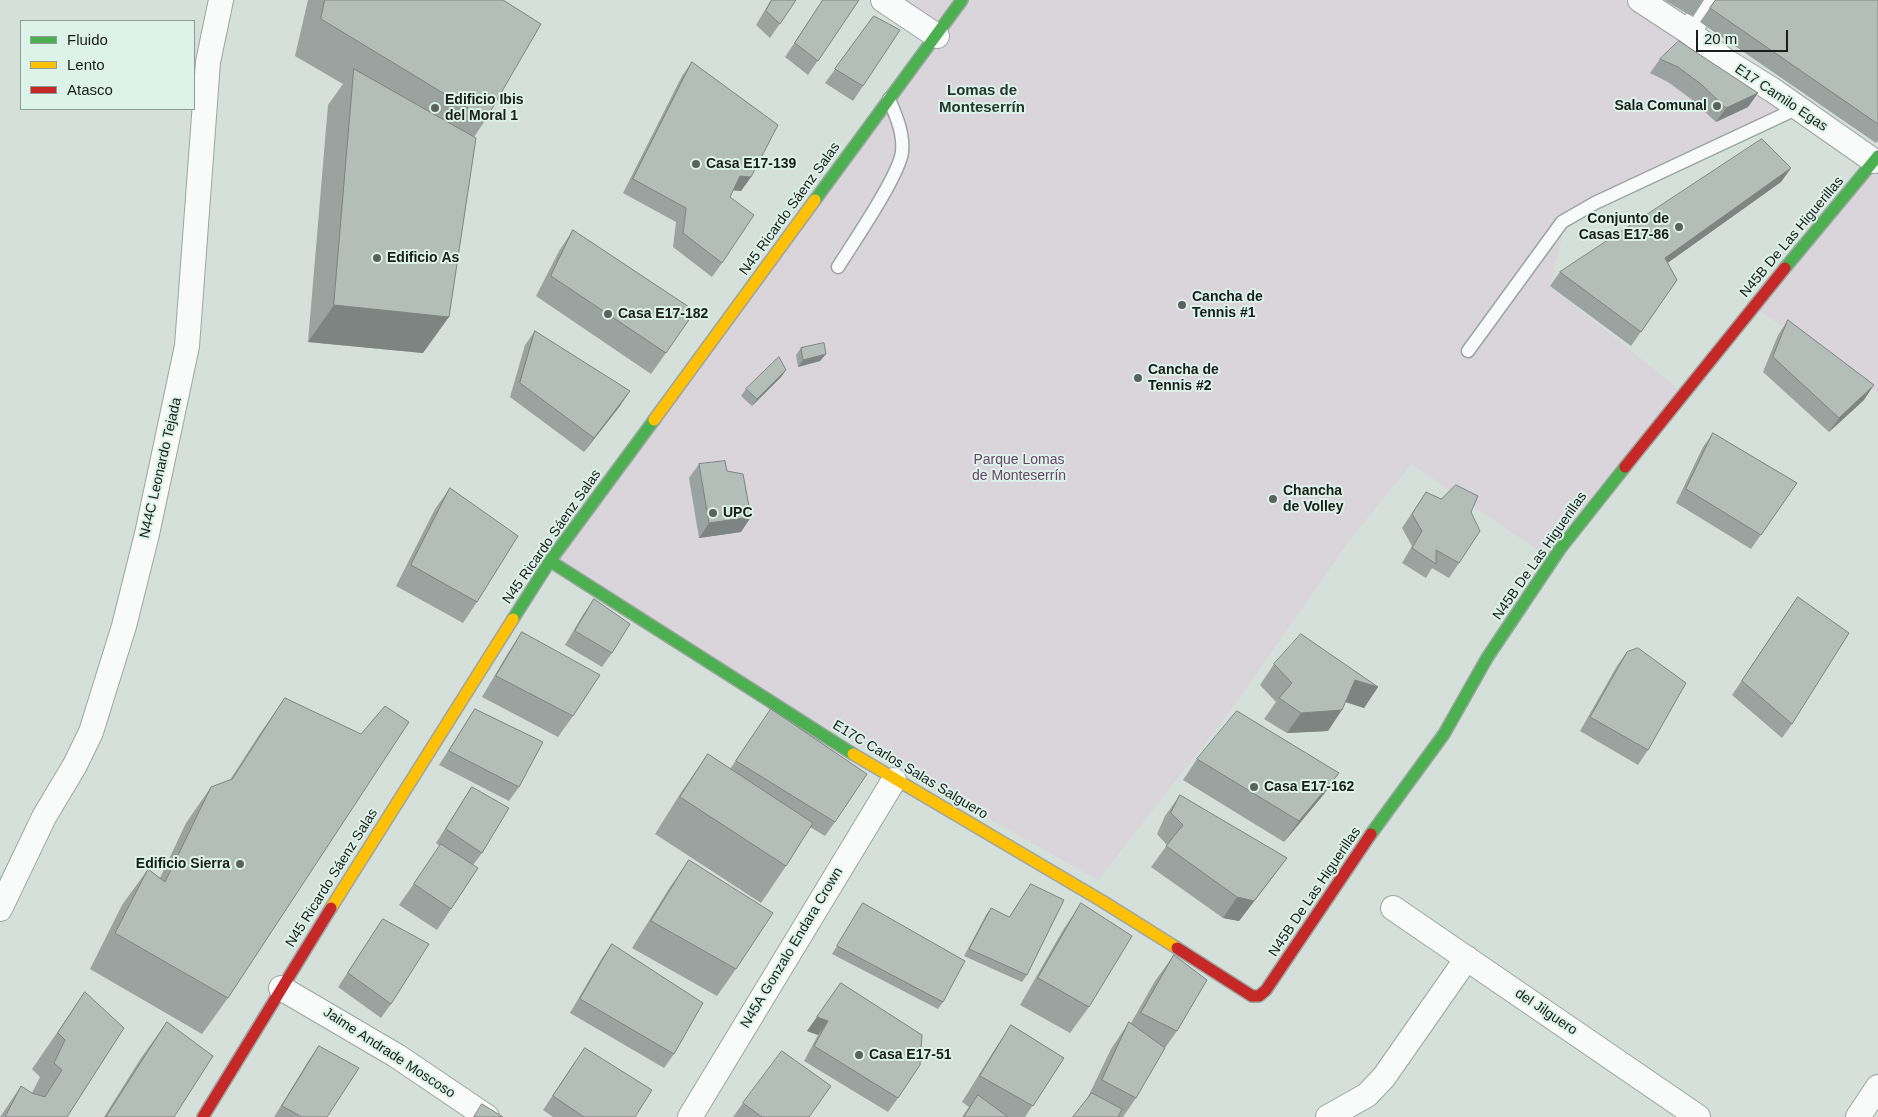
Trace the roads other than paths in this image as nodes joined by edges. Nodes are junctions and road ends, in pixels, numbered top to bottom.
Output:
1 (221, 0) edge
2 (883, 0) edge
3 (962, 0) edge
4 (1640, 0) edge
5 (1709, 0) edge
6 (1689, 32) junction
7 (937, 36) junction
8 (889, 99) junction
9 (1798, 108) junction
10 (1876, 158) edge
11 (838, 267) dead end
12 (1468, 351) dead end
13 (550, 561) junction
14 (894, 780) junction
15 (0, 908) edge
16 (1393, 908) dead end
17 (1467, 958) junction
18 (281, 988) junction
19 (1259, 996) joint
20 (1878, 1087) edge
21 (203, 1117) edge
22 (487, 1117) edge
23 (690, 1117) edge
24 (1328, 1117) edge
25 (1698, 1117) edge
26 (1858, 1117) edge

1 - 15 street, N44C Leonardo Tejada
2 - 7 street
3 - 7 street, N45 Ricardo Sáenz Salas
4 - 6 street, E17 Camilo Egas
5 - 6 street
6 - 9 street, E17 Camilo Egas
7 - 8 street, N45 Ricardo Sáenz Salas
8 - 11 lane
8 - 13 street, N45 Ricardo Sáenz Salas
9 - 10 street, E17 Camilo Egas
9 - 12 lane
10 - 19 street, N45B De Las Higuerillas
13 - 14 street, E17C Carlos Salas Salguero
13 - 18 street, N45 Ricardo Sáenz Salas
14 - 19 street, E17C Carlos Salas Salguero
14 - 23 street, N45A Gonzalo Endara Crown
16 - 17 street, del Jilguero
17 - 24 street
17 - 25 street, del Jilguero
18 - 21 street, N45 Ricardo Sáenz Salas
18 - 22 street, Jaime Andrade Moscoso
20 - 26 street

